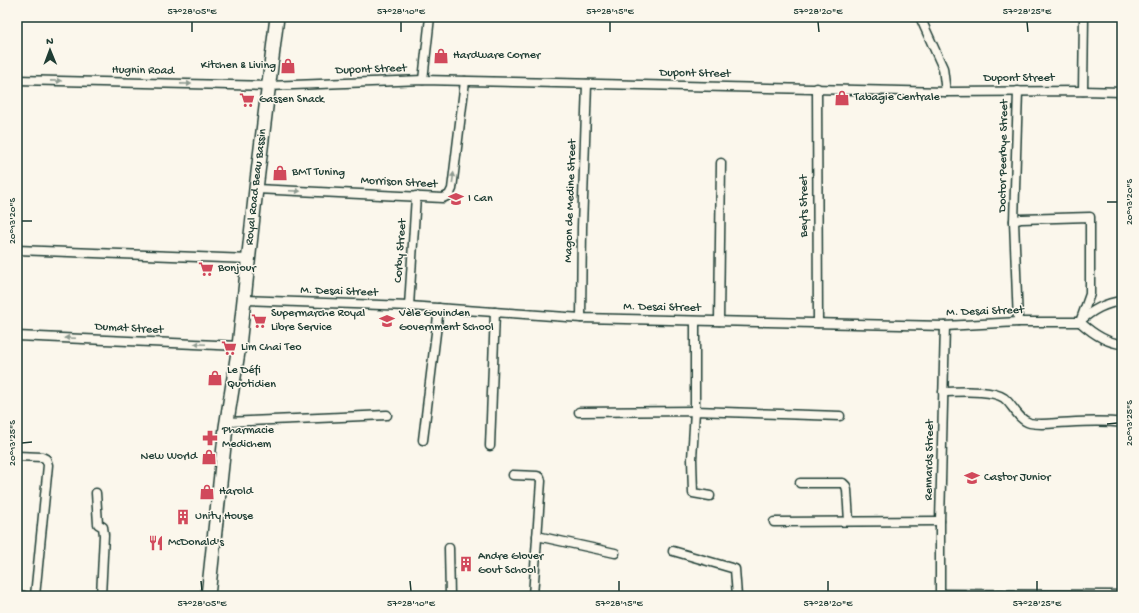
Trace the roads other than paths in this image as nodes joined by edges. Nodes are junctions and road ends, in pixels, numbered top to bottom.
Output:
1 (277, 17) edge
2 (430, 17) edge
3 (920, 17) edge
4 (1084, 17) edge
5 (17, 80) edge
6 (423, 80) junction
7 (465, 81) junction
8 (587, 84) junction
9 (268, 86) junction
10 (817, 88) junction
11 (1018, 91) junction
12 (1083, 91) junction
13 (946, 92) junction
14 (1122, 92) edge
15 (721, 163) dead end
16 (256, 189) junction
17 (416, 196) junction
18 (1014, 221) junction
19 (17, 250) edge
20 (248, 259) junction
21 (245, 300) junction
22 (1122, 301) edge
23 (409, 306) junction
24 (439, 308) junction
25 (495, 312) junction
26 (581, 318) junction
27 (695, 321) junction
28 (719, 321) junction
29 (1018, 322) junction
30 (1080, 322) junction
31 (818, 324) junction
32 (945, 326) junction
33 (17, 336) edge
34 (1122, 344) edge
35 (239, 346) junction
36 (943, 392) junction
37 (695, 411) junction
38 (579, 412) dead end
39 (387, 415) dead end
40 (840, 416) dead end
41 (227, 422) junction
42 (1122, 423) edge
43 (423, 440) dead end
44 (490, 446) dead end
45 (17, 456) edge
46 (513, 475) dead end
47 (800, 483) dead end
48 (96, 493) dead end
49 (710, 496) dead end
50 (849, 521) junction
51 (940, 521) junction
52 (774, 522) dead end
53 (537, 536) junction
54 (448, 548) dead end
55 (673, 552) dead end
56 (615, 553) dead end
57 (17, 595) edge
58 (940, 595) edge
59 (1017, 595) edge
60 (1122, 595) edge
61 (24, 596) edge
62 (35, 596) edge
63 (101, 596) edge
64 (208, 596) edge
65 (450, 596) edge
66 (533, 596) edge
67 (737, 596) edge

1 - 9 main road, Royal Road Beau Bassin
2 - 6 street
3 - 13 street
4 - 12 street
5 -> 9 street, Hugnin Road
6 - 7 street, Dupont Street
6 - 9 street, Dupont Street
7 - 8 street, Dupont Street
17 -> 7 street, Morrison Street
8 - 10 street, Dupont Street
8 - 26 street, Magon de Medine Street
9 - 16 main road, Royal Road Beau Bassin
10 - 13 street, Dupont Street
10 - 31 street, Beyts Street
11 - 12 street, Dupont Street
11 - 13 street, Dupont Street
11 - 18 street, Doctor Peerbye Street
12 - 14 street, Dupont Street
15 - 28 street
16 -> 17 street, Morrison Street
16 - 20 main road, Royal Road Beau Bassin
17 - 23 street, Corby Street
18 - 29 street, Doctor Peerbye Street
18 - 30 street
19 - 20 street
20 - 21 main road, Royal Road Beau Bassin
21 - 23 street, M. Desai Street
21 - 35 main road, Royal Road Beau Bassin
22 - 30 street
23 - 24 street, M. Desai Street
24 - 25 street, M. Desai Street
24 - 43 street
25 - 26 street, M. Desai Street
25 - 44 street
26 - 27 street, M. Desai Street
27 - 28 street, M. Desai Street
27 - 37 street
28 - 31 street, M. Desai Street
29 - 30 street, M. Desai Street
29 - 32 street, M. Desai Street
30 - 34 street
31 - 32 street, M. Desai Street
32 - 36 street, Rennards Street
35 -> 33 street, Dumat Street
35 - 41 main road, Royal Road Beau Bassin
36 - 42 street
36 - 51 street, Rennards Street
37 - 38 street
37 - 40 street
37 - 49 street
39 - 41 street
41 - 64 main road, Royal Road Beau Bassin
45 - 62 street
46 - 53 street
47 - 50 street
48 - 63 street
50 - 51 street
50 - 52 street
51 - 58 street, Rennards Street
53 - 56 street
53 - 66 street
54 - 65 street
55 - 67 street
57 - 61 street
58 - 59 street
59 - 60 street

